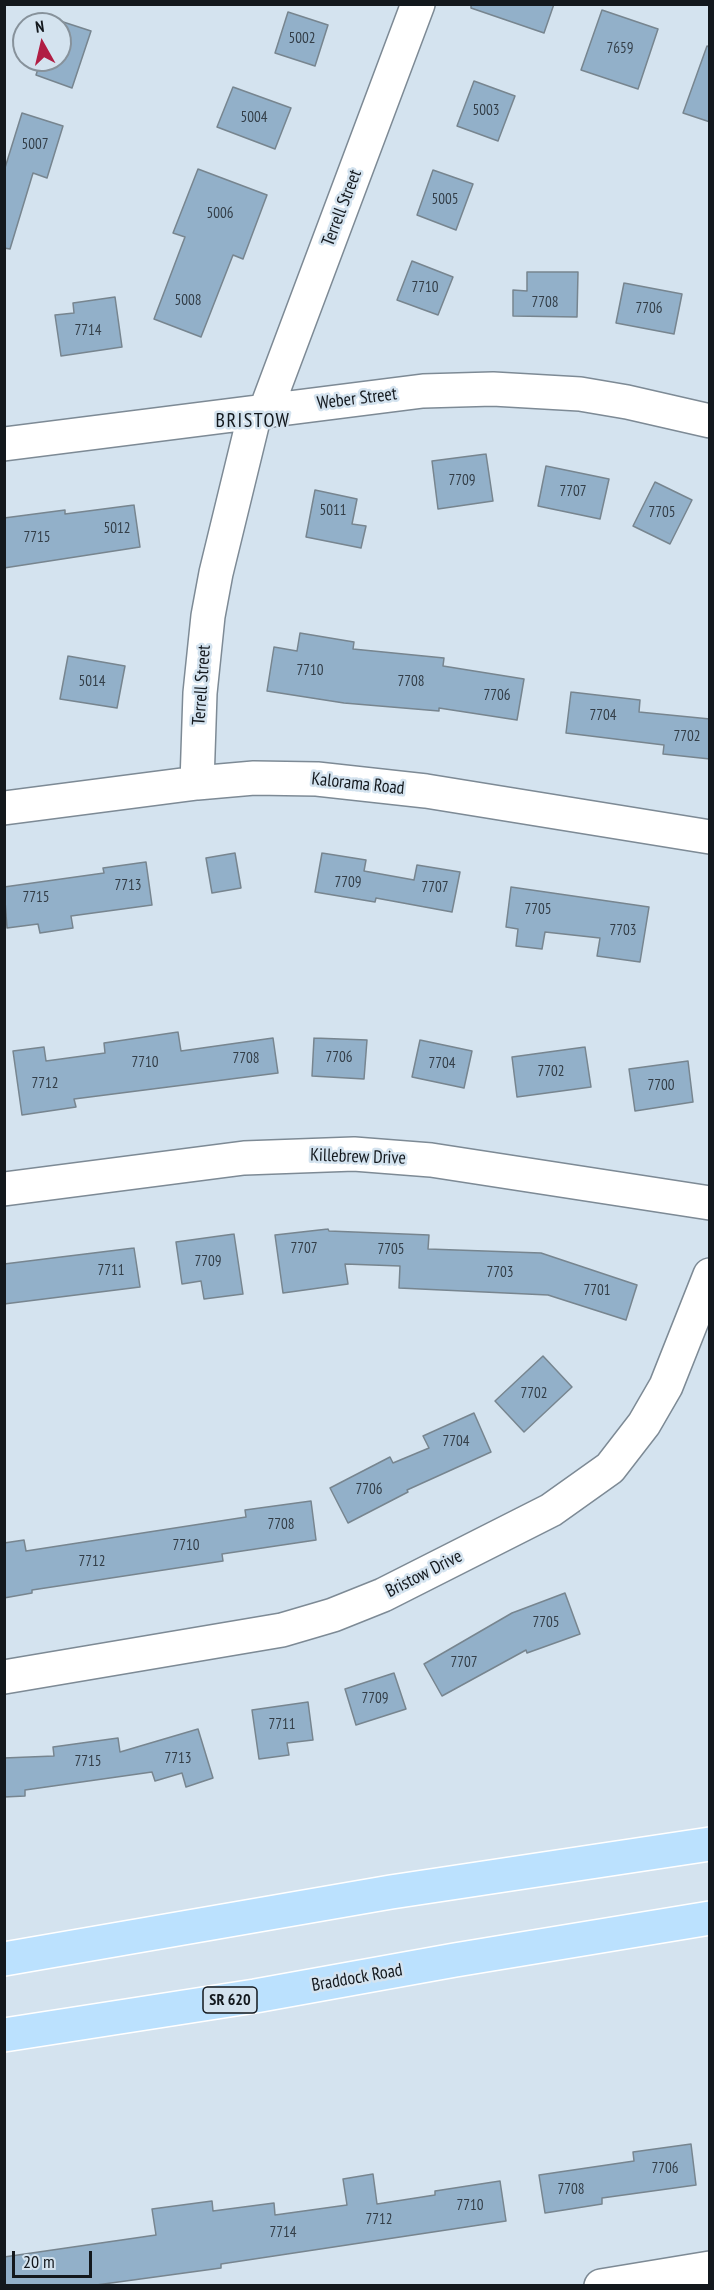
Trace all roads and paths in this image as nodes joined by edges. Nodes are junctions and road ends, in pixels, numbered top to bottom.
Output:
1 (418, 4) edge
2 (260, 413) junction
3 (710, 421) edge
4 (4, 444) edge
5 (197, 783) junction
6 (4, 808) edge
7 (710, 837) edge
8 (4, 1189) edge
9 (710, 1203) edge
10 (710, 1275) edge
11 (4, 1677) edge
12 (710, 1844) edge
13 (710, 1918) edge
14 (4, 1959) edge
15 (4, 2035) edge
16 (710, 2268) edge
17 (601, 2286) edge

1 - 2 street, Terrell Street
2 - 3 street, Weber Street
2 - 4 street, Weber Street
2 - 5 street, Terrell Street
5 - 6 street, Kalorama Road
5 - 7 street, Kalorama Road
8 - 9 street, Killebrew Drive
10 - 11 street, Bristow Drive
12 - 14 main road
13 - 15 main road, Braddock Road / SR 620
16 - 17 street

